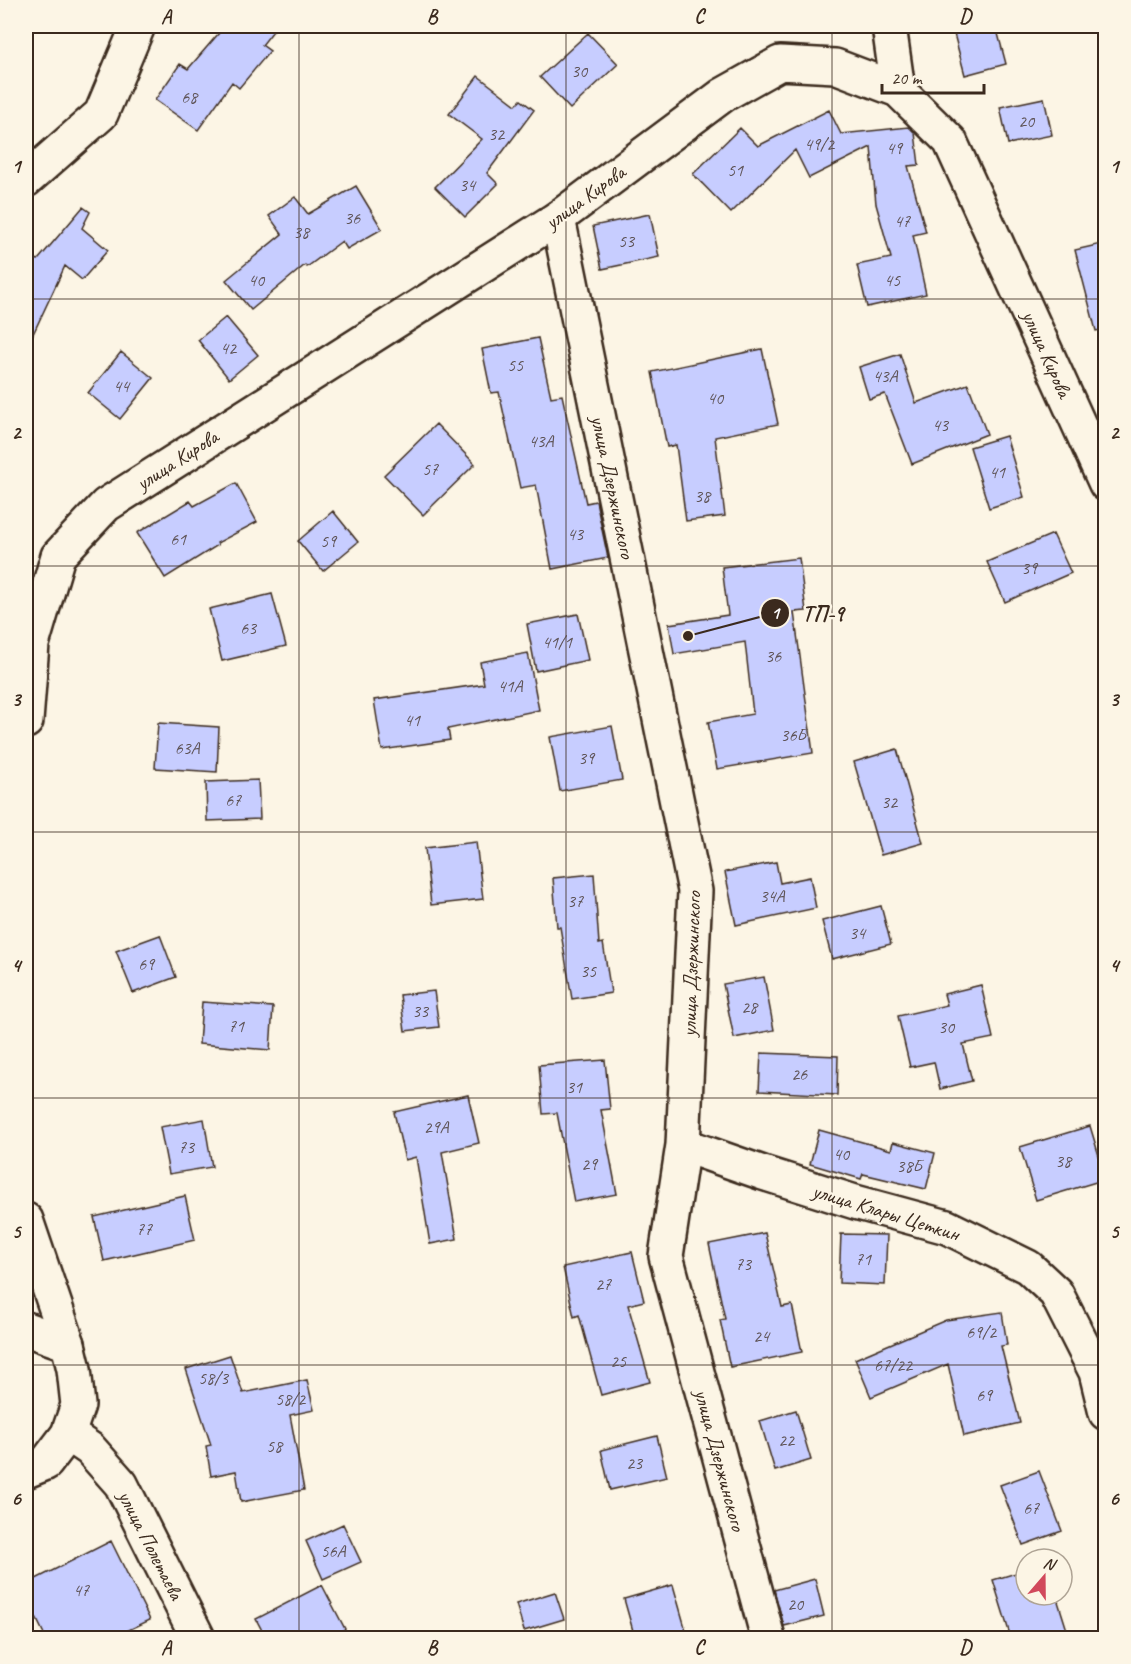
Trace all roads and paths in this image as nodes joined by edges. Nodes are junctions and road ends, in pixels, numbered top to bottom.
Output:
1 (138, 26) edge
2 (889, 26) edge
3 (898, 90) junction
4 (26, 180) edge
5 (558, 218) junction
6 (1106, 484) edge
7 (26, 721) edge
8 (683, 1145) junction
9 (26, 1220) edge
10 (26, 1329) edge
11 (68, 1344) junction
12 (1106, 1413) edge
13 (68, 1434) junction
14 (26, 1471) edge
15 (198, 1638) edge
16 (768, 1638) edge

1 - 4 street
2 - 3 street
3 - 5 street, улица Кирова
3 - 6 street, улица Кирова
5 - 7 street, улица Кирова
5 - 8 street, улица Дзержинского
8 - 12 street, улица Клары Цеткин
8 - 16 street, улица Дзержинского
9 - 11 street
10 - 11 street
11 - 13 street
13 - 14 street
13 - 15 street, улица Полетаева

